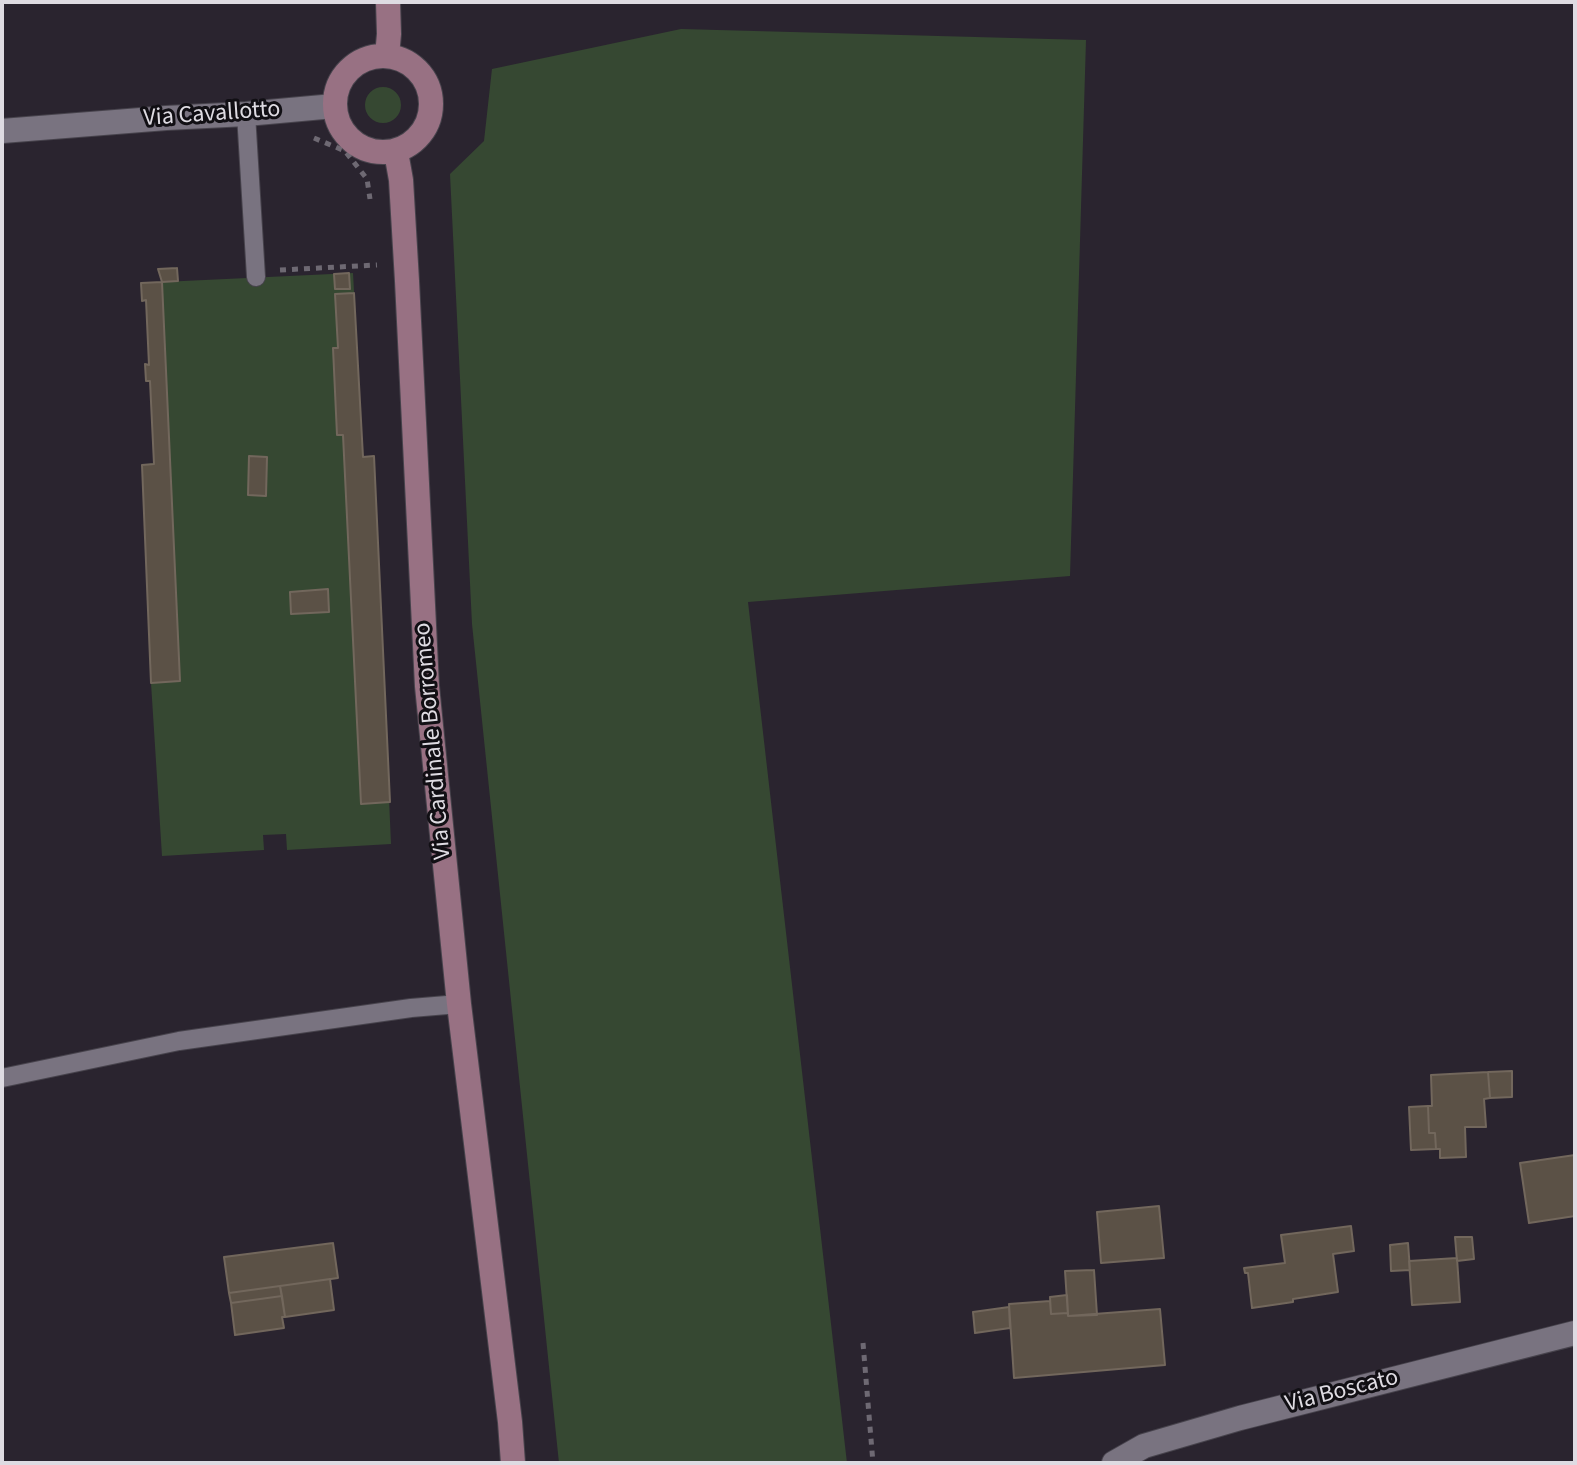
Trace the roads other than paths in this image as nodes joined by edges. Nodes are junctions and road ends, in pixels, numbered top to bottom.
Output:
1 (388, 2) edge
2 (387, 56) junction
3 (334, 106) junction
4 (246, 114) junction
5 (2, 131) edge
6 (396, 152) junction
7 (256, 274) road end
8 (459, 1004) junction
9 (2, 1078) edge
10 (1575, 1333) edge
11 (513, 1463) edge
12 (1114, 1463) edge

1 - 2 street
2 - 3 street
2 - 6 street
3 - 4 street, Via Cavallotto
3 - 6 street
4 - 5 street, Via Cavallotto
4 - 7 lane
6 - 8 street, Via Cardinale Borromeo
8 - 9 lane
8 - 11 street, Via Cardinale Borromeo
10 - 12 street, Via Boscato

